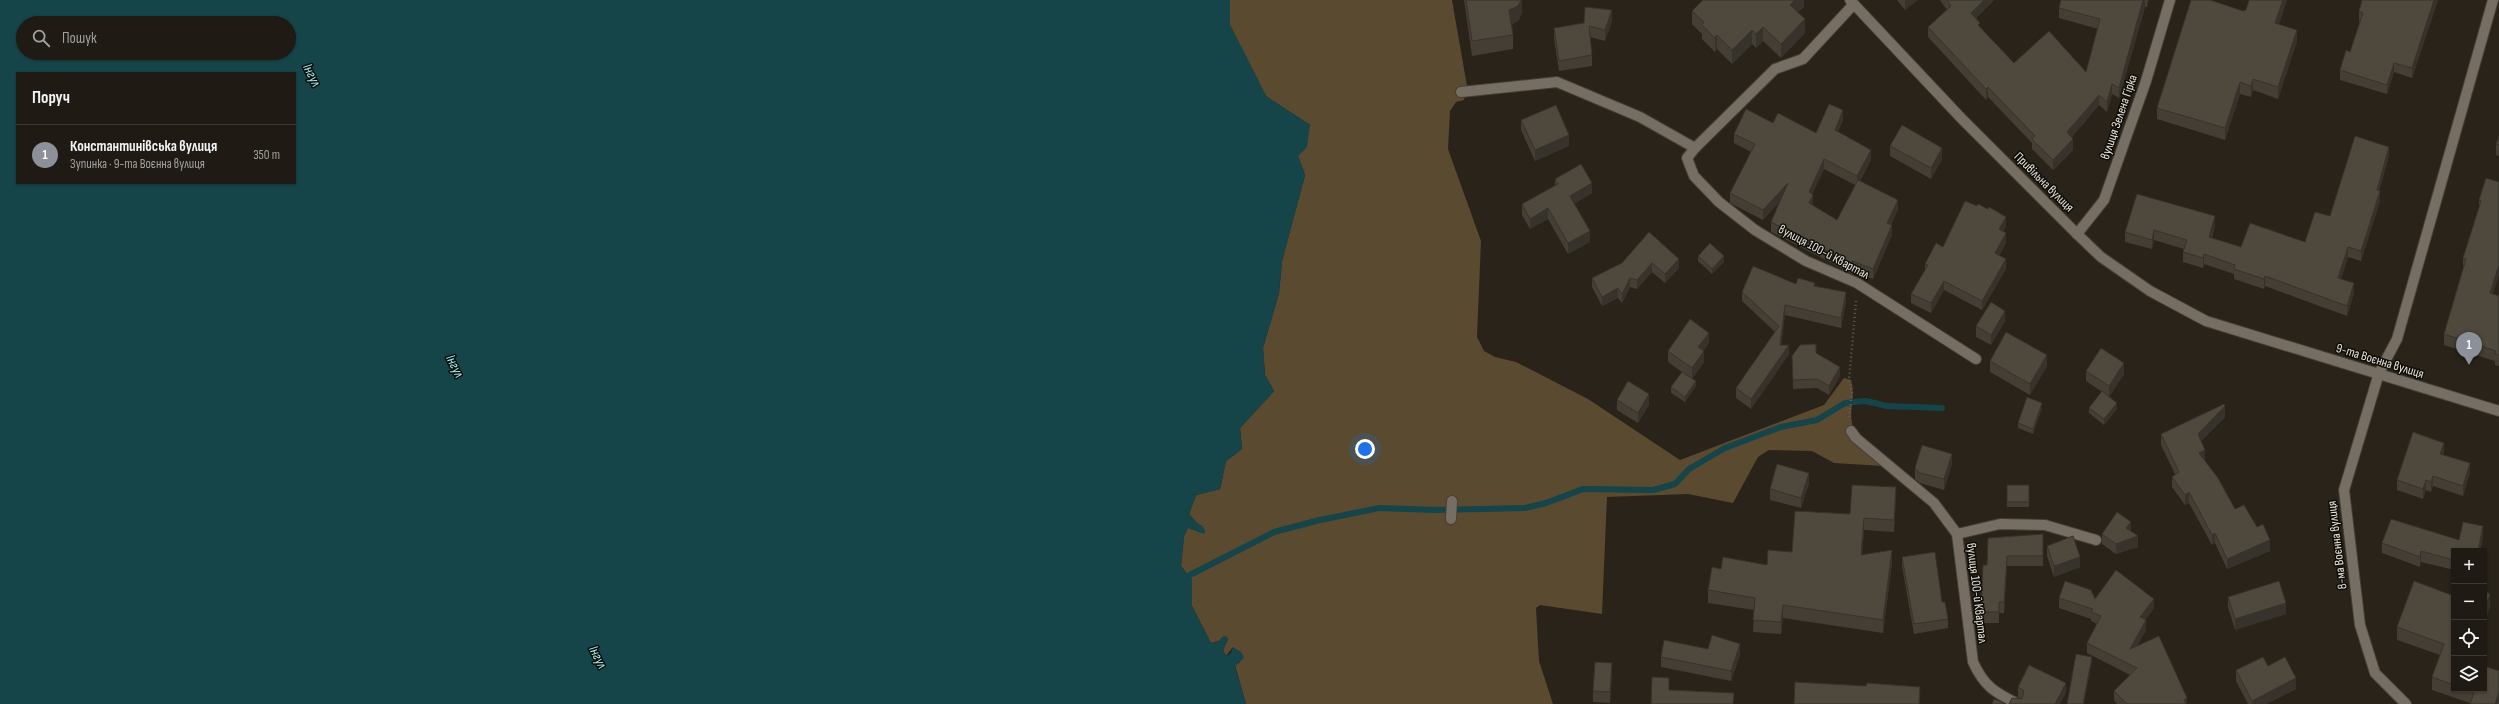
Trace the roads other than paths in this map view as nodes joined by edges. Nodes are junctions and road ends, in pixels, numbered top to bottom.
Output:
1 (2170, 0) edge
2 (2493, 0) edge
3 (1852, 2) edge
4 (1462, 92) dead end
5 (1694, 148) junction
6 (2077, 234) junction
7 (2253, 336) joint
8 (1976, 359) dead end
9 (2379, 373) junction
10 (2499, 411) edge
11 (1851, 432) dead end
12 (1452, 501) dead end
13 (1450, 519) dead end
14 (1957, 534) junction
15 (2096, 540) dead end
16 (2018, 704) edge
17 (2406, 704) edge

1 - 6 street, вулиця Зелена Гірка
2 - 9 street, 8-ма Воєнна вулиця
3 - 5 street
3 - 6 street, Привільна вулиця
4 - 5 street
5 - 8 street, вулиця 100-й Квартал
6 - 7 street, Привільна вулиця
7 - 9 street, 9-та Воєнна вулиця
9 - 10 street, 9-та Воєнна вулиця
9 - 17 street, 8-ма Воєнна вулиця
11 - 14 street
12 - 13 street
14 - 15 street, вулиця 100-й Квартал
14 - 16 street, вулиця 100-й Квартал

